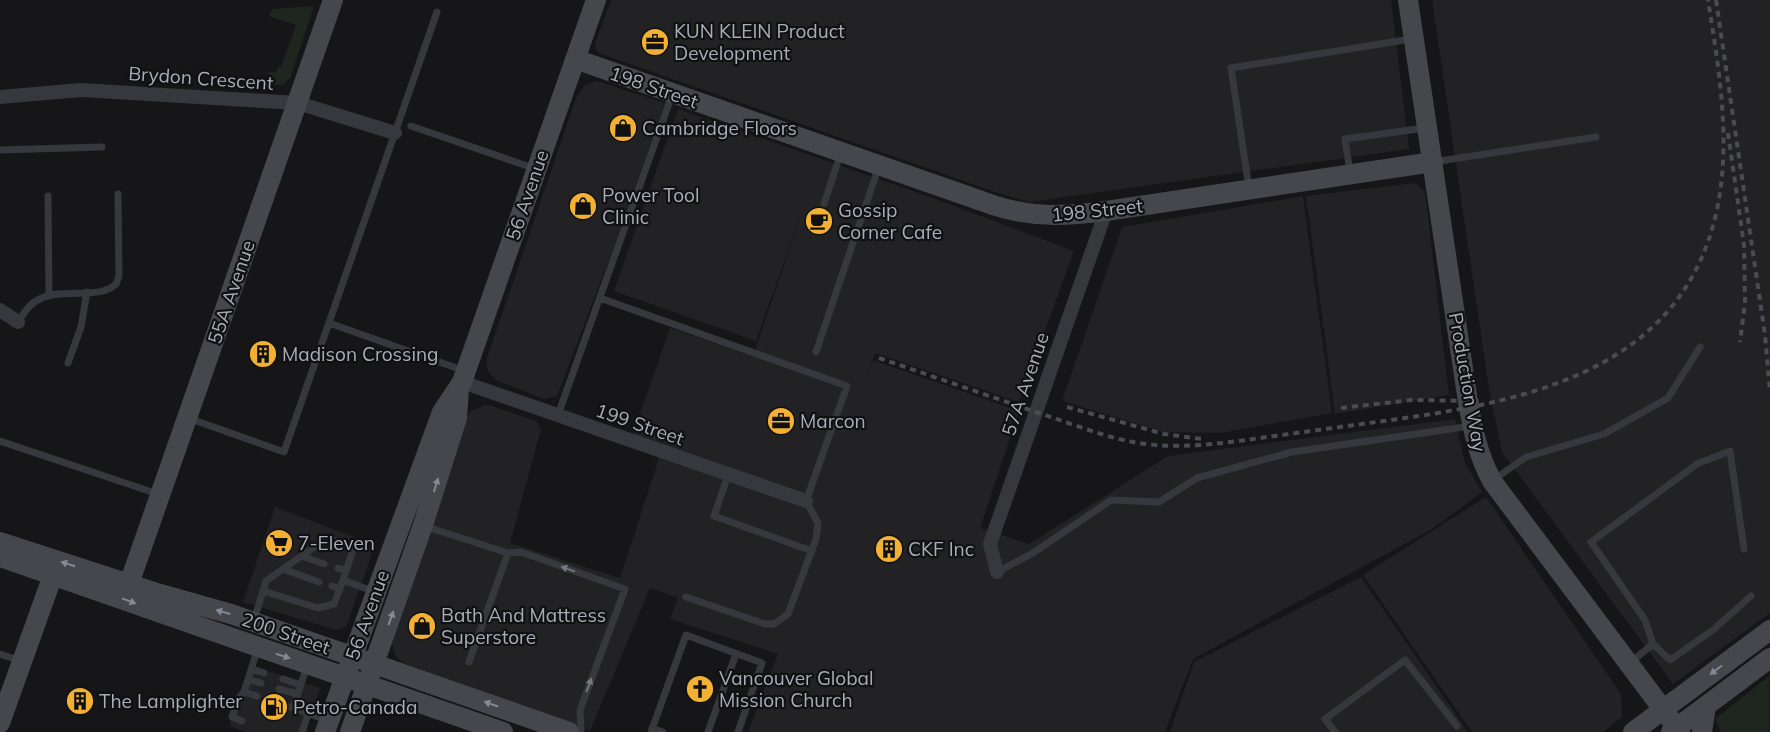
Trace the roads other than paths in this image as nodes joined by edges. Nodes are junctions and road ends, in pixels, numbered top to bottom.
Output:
1 (333, 0) edge
2 (596, 0) edge
3 (1408, 0) edge
4 (437, 12) dead end
5 (1414, 38) junction
6 (575, 59) junction
7 (672, 93) junction
8 (0, 97) edge
9 (298, 104) junction
10 (411, 126) dead end
11 (1428, 127) junction
12 (395, 133) junction
13 (1596, 137) dead end
14 (102, 147) dead end
15 (0, 150) edge
16 (841, 152) junction
17 (1433, 162) junction
18 (879, 165) junction
19 (536, 169) junction
20 (1350, 175) junction
21 (1250, 190) junction
22 (118, 194) dead end
23 (48, 196) dead end
24 (824, 204) dead end
25 (1106, 210) junction
26 (87, 292) junction
27 (49, 296) junction
28 (600, 298) junction
29 (0, 310) edge
30 (18, 322) joint
31 (329, 323) junction
32 (1700, 347) dead end
33 (816, 352) dead end
34 (68, 363) dead end
35 (462, 381) junction
36 (558, 415) junction
37 (187, 418) junction
38 (1472, 426) junction
39 (0, 441) edge
40 (728, 475) junction
41 (1492, 481) junction
42 (161, 495) junction
43 (806, 501) junction
44 (406, 508) junction
45 (422, 528) junction
46 (0, 542) edge
47 (1744, 549) dead end
48 (812, 550) junction
49 (508, 552) junction
50 (302, 556) junction
51 (0, 557) edge
52 (324, 564) dead end
53 (338, 568) dead end
54 (283, 569) junction
55 (346, 571) junction
56 (997, 572) joint
57 (52, 575) junction
58 (343, 580) junction
59 (318, 582) dead end
60 (129, 584) junction
61 (264, 590) junction
62 (376, 592) junction
63 (1751, 596) dead end
64 (686, 597) dead end
65 (254, 622) junction
66 (1770, 630) edge
67 (1653, 644) junction
68 (258, 648) junction
69 (0, 654) edge
70 (736, 654) junction
71 (353, 655) junction
72 (1770, 658) edge
73 (22, 661) junction
74 (469, 662) dead end
75 (308, 664) junction
76 (374, 664) junction
77 (1629, 664) junction
78 (252, 668) junction
79 (264, 673) dead end
80 (344, 676) junction
81 (248, 679) junction
82 (283, 679) dead end
83 (261, 683) dead end
84 (367, 684) junction
85 (301, 685) junction
86 (279, 689) dead end
87 (244, 692) junction
88 (298, 694) junction
89 (257, 696) dead end
90 (275, 703) dead end
91 (1706, 706) junction
92 (293, 708) junction
93 (1663, 710) junction
94 (308, 714) junction
95 (242, 720) dead end
96 (0, 723) edge
97 (327, 726) edge
98 (1457, 726) dead end
99 (651, 730) edge
100 (1676, 731) edge
101 (302, 732) edge
102 (350, 732) edge
103 (503, 732) edge
104 (570, 732) edge
105 (581, 732) edge
106 (663, 732) edge
107 (708, 732) edge
108 (738, 732) edge
109 (1335, 732) edge
110 (1633, 732) edge
111 (1702, 732) edge

1 - 9 main road, 55A Avenue
2 - 6 main road, 56 Avenue
3 - 5 main road, Production Way
4 - 12 lane
5 - 11 main road, Production Way
5 - 21 lane
6 - 7 main road, 198 Street
6 - 19 main road, 56 Avenue
7 - 16 main road, 198 Street
7 - 28 lane
8 - 9 street, Brydon Crescent
9 - 12 street, Brydon Crescent
9 - 37 main road, 55A Avenue
10 - 19 lane
11 - 17 main road, Production Way
11 - 20 lane
12 - 31 lane
13 - 17 lane
14 - 15 lane
16 - 18 main road, 198 Street
16 - 24 lane
17 - 20 main road, 198 Street
17 - 38 main road, Production Way
18 - 25 main road, 198 Street
18 - 33 lane
19 - 35 main road, 56 Avenue
20 - 21 main road, 198 Street
21 - 25 main road, 198 Street
22 - 26 lane
23 - 27 lane
25 - 56 street, 57A Avenue
26 - 27 lane
26 - 34 lane
27 - 30 lane
28 - 36 lane
28 - 43 lane
29 - 30 street
31 - 35 lane
31 - 37 lane
32 - 41 lane
35 - 36 street, 199 Street
35 - 44 main road, 56 Avenue
45 -> 35 main road, 56 Avenue
36 - 40 street, 199 Street
37 - 42 main road, 55A Avenue
38 - 41 main road, Production Way
38 - 56 lane
39 - 42 lane
40 - 43 street, 199 Street
40 - 48 lane
41 - 77 main road, Production Way
42 - 60 main road, 55A Avenue
43 - 48 lane
44 - 45 main road
44 - 62 main road, 56 Avenue
45 - 49 lane
76 -> 45 main road, 56 Avenue
60 -> 46 main road, 200 Street
47 - 67 lane
48 - 64 lane
49 - 74 lane
105 -> 49 lane
50 - 52 lane
50 - 54 lane
50 - 55 lane
51 - 57 main road, 200 Street
53 - 55 lane
54 - 59 lane
54 - 61 lane
55 - 58 lane
57 -> 68 main road, 200 Street
57 - 73 main road
58 - 61 lane
58 - 62 lane
65 -> 60 main road, 200 Street
61 - 65 lane
62 - 71 main road, 56 Avenue
63 - 67 lane
65 - 71 main road, 200 Street
66 -> 93 main road
67 - 77 lane
68 -> 75 main road, 200 Street
68 - 78 lane
69 - 73 lane
70 - 99 lane
70 - 107 lane
70 - 108 lane
71 - 76 main road, 200 Street
71 - 80 main road, 56 Avenue
72 - 91 main road
73 - 96 main road
75 - 80 main road, 200 Street
75 - 85 lane
76 - 84 main road, 56 Avenue
104 -> 76 main road, 200 Street
77 - 93 main road, Production Way
78 - 79 lane
78 - 81 lane
80 - 84 main road, 200 Street
80 - 97 main road, 56 Avenue
81 - 83 lane
81 - 87 lane
82 - 85 lane
84 - 102 main road, 56 Avenue
84 - 103 main road, 200 Street
85 - 88 lane
86 - 88 lane
87 - 89 lane
87 - 95 lane
88 - 92 lane
90 - 92 lane
91 - 100 main road
91 - 111 main road
92 - 94 lane
93 - 100 main road, Production Way
93 - 110 main road
94 - 97 lane
94 - 101 lane
98 - 109 lane
99 - 106 lane

